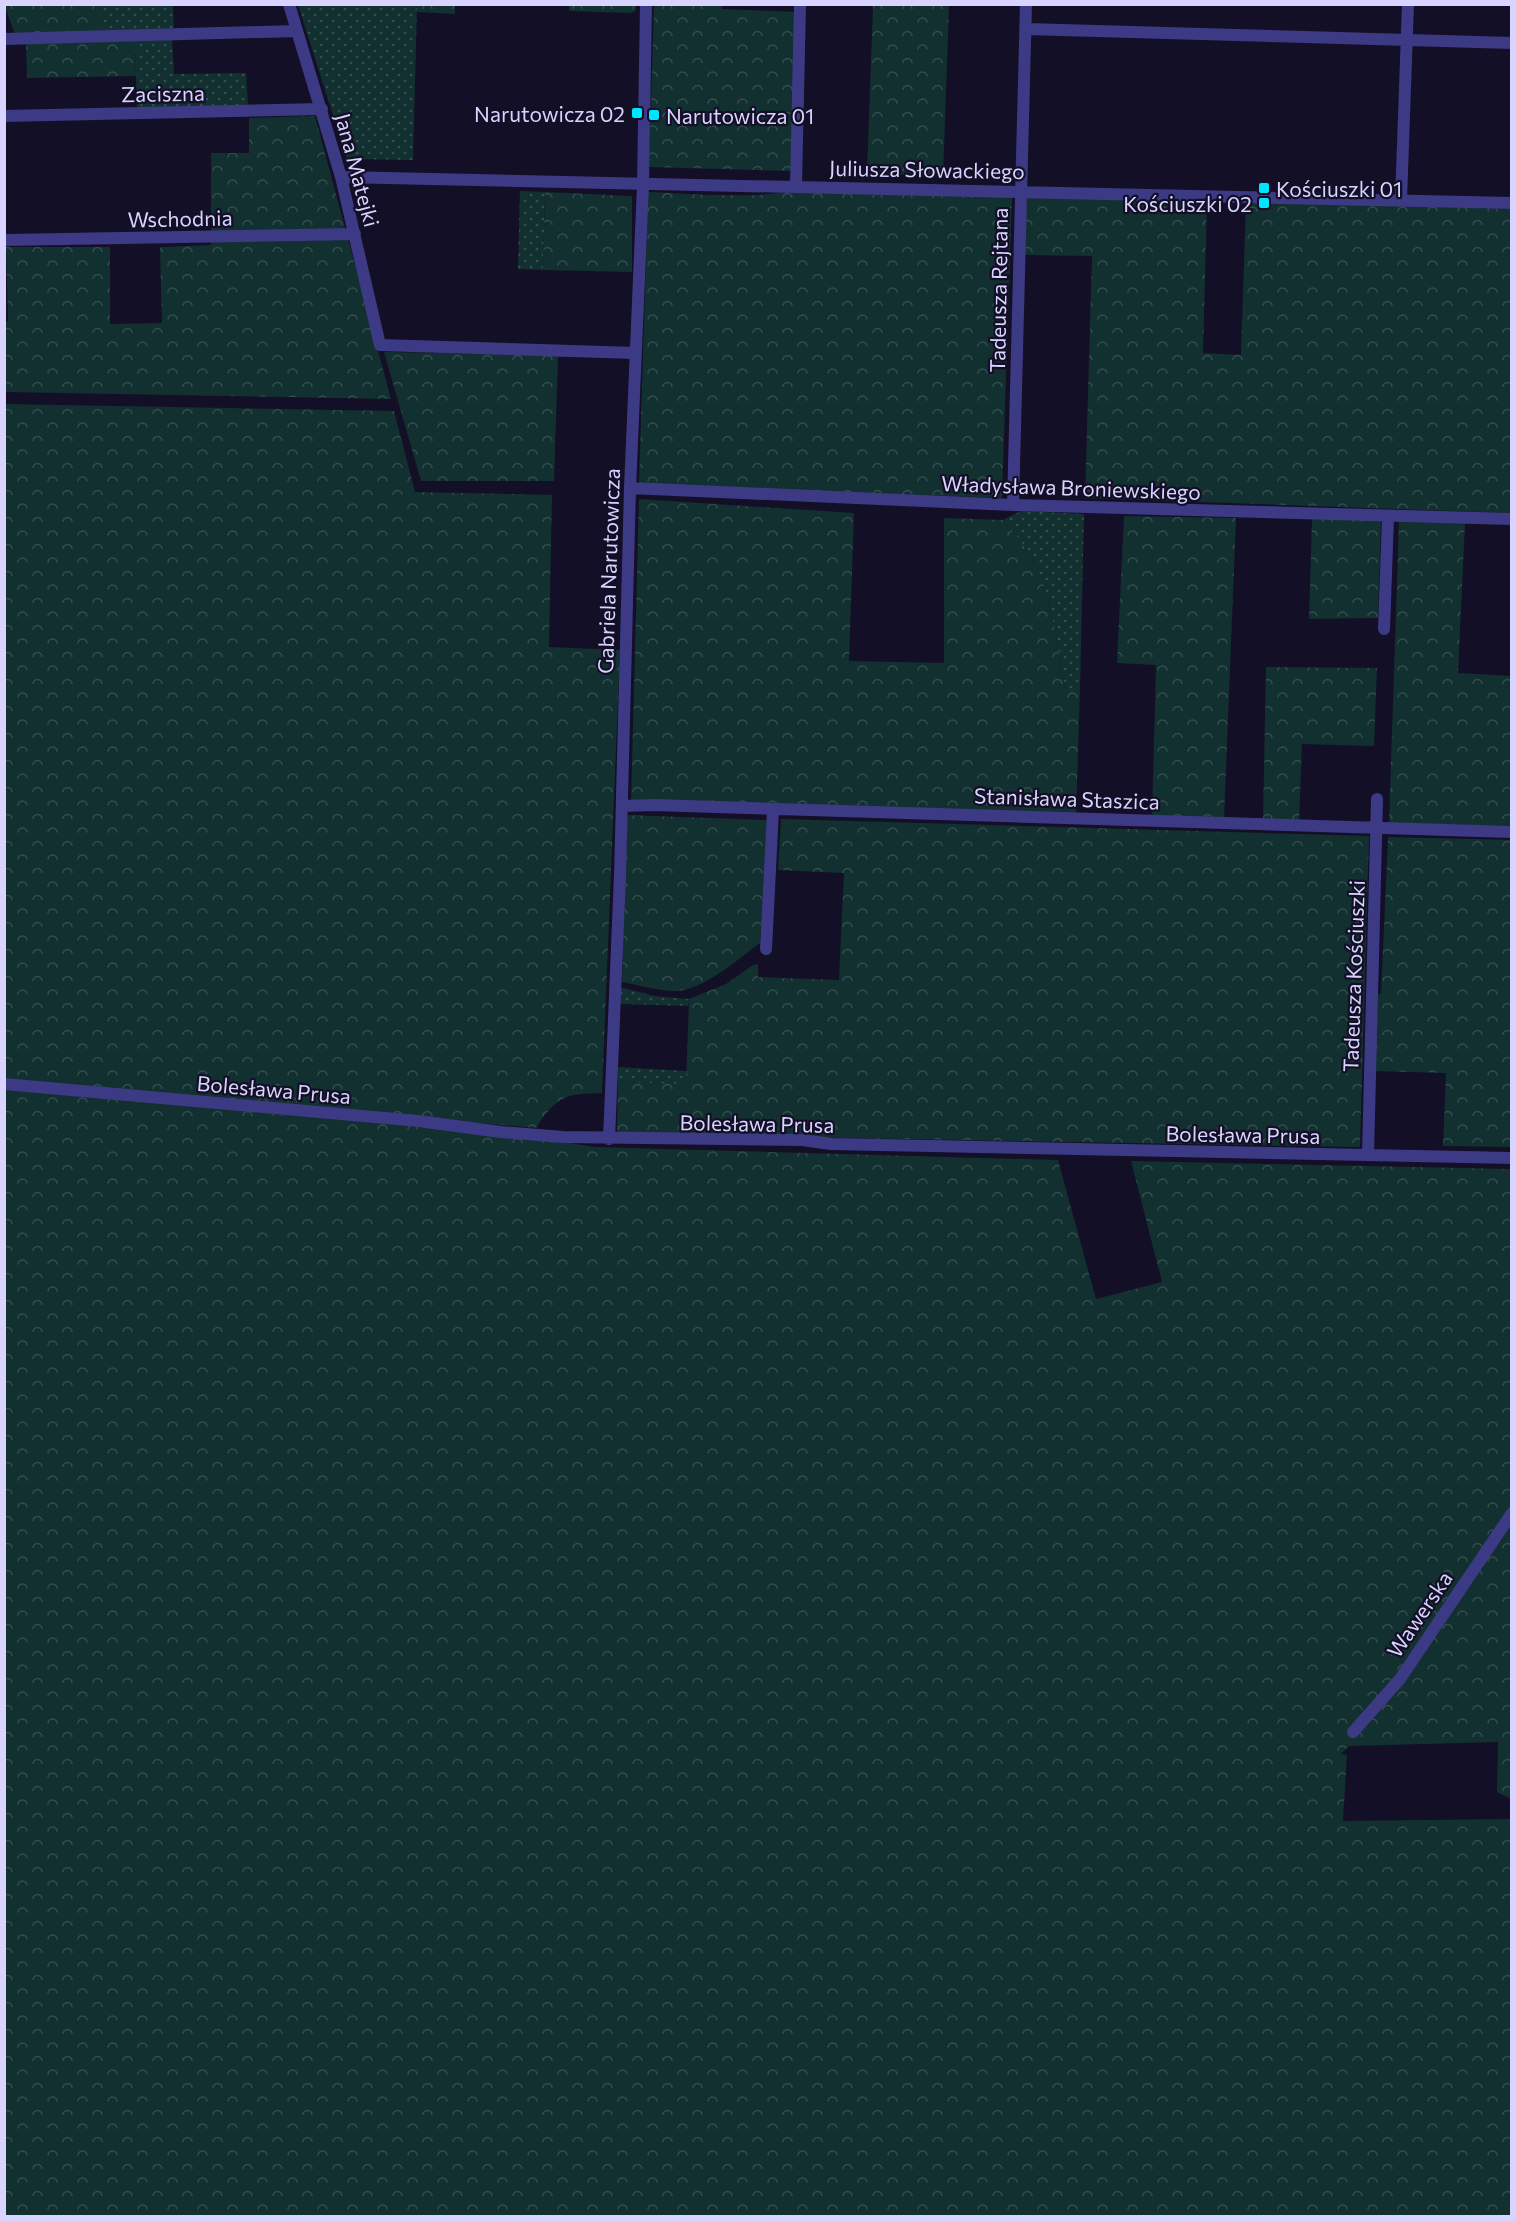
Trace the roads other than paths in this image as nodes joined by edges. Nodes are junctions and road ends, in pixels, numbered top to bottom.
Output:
1 (289, 4) edge
2 (646, 4) edge
3 (800, 4) edge
4 (1026, 4) edge
5 (1408, 4) edge
6 (1026, 29) junction
7 (297, 31) junction
8 (4, 39) edge
9 (1407, 40) junction
10 (1512, 43) edge
11 (322, 109) junction
12 (4, 116) edge
13 (341, 177) junction
14 (644, 185) junction
15 (796, 185) junction
16 (1020, 190) junction
17 (1401, 200) junction
18 (1512, 203) edge
19 (355, 234) junction
20 (4, 240) edge
21 (635, 353) junction
22 (630, 488) junction
23 (1013, 505) junction
24 (1388, 518) junction
25 (1512, 519) edge
26 (1384, 630) dead end
27 (1377, 800) dead end
28 (622, 806) junction
29 (773, 810) junction
30 (1378, 828) junction
31 (1512, 832) edge
32 (766, 949) dead end
33 (4, 1084) edge
34 (609, 1139) junction
35 (1368, 1154) junction
36 (1512, 1158) edge
37 (1512, 1513) edge
38 (1353, 1732) dead end

1 - 7 street, Jana Matejki
2 - 14 street, Gabriela Narutowicza
3 - 15 street
4 - 6 street, Tadeusza Rejtana
5 - 9 street
6 - 9 street
6 - 16 street, Tadeusza Rejtana
7 - 8 street
7 - 11 street, Jana Matejki
9 - 10 street
9 - 17 street
11 - 12 street, Zaciszna
11 - 13 street, Jana Matejki
13 - 14 street, Juliusza Słowackiego
13 - 19 street, Jana Matejki
14 - 15 street, Juliusza Słowackiego
14 - 21 street, Gabriela Narutowicza
15 - 16 street, Juliusza Słowackiego
16 - 17 street, Juliusza Słowackiego
16 - 23 street, Tadeusza Rejtana
17 - 18 street, Juliusza Słowackiego
19 - 20 street, Wschodnia
19 - 21 street, Jana Matejki
21 - 22 street, Gabriela Narutowicza
22 - 23 street, Władysława Broniewskiego
22 - 28 street, Gabriela Narutowicza
23 - 24 street, Władysława Broniewskiego
24 - 25 street, Władysława Broniewskiego
24 - 26 street
27 - 30 street, Tadeusza Kościuszki
28 - 29 street, Stanisława Staszica
28 - 34 street, Gabriela Narutowicza
29 - 30 street, Stanisława Staszica
29 - 32 street
30 - 31 street, Stanisława Staszica
30 - 35 street, Tadeusza Kościuszki
33 - 34 street, Bolesława Prusa
34 - 35 street, Bolesława Prusa
35 - 36 street, Bolesława Prusa
37 - 38 street, Wawerska

